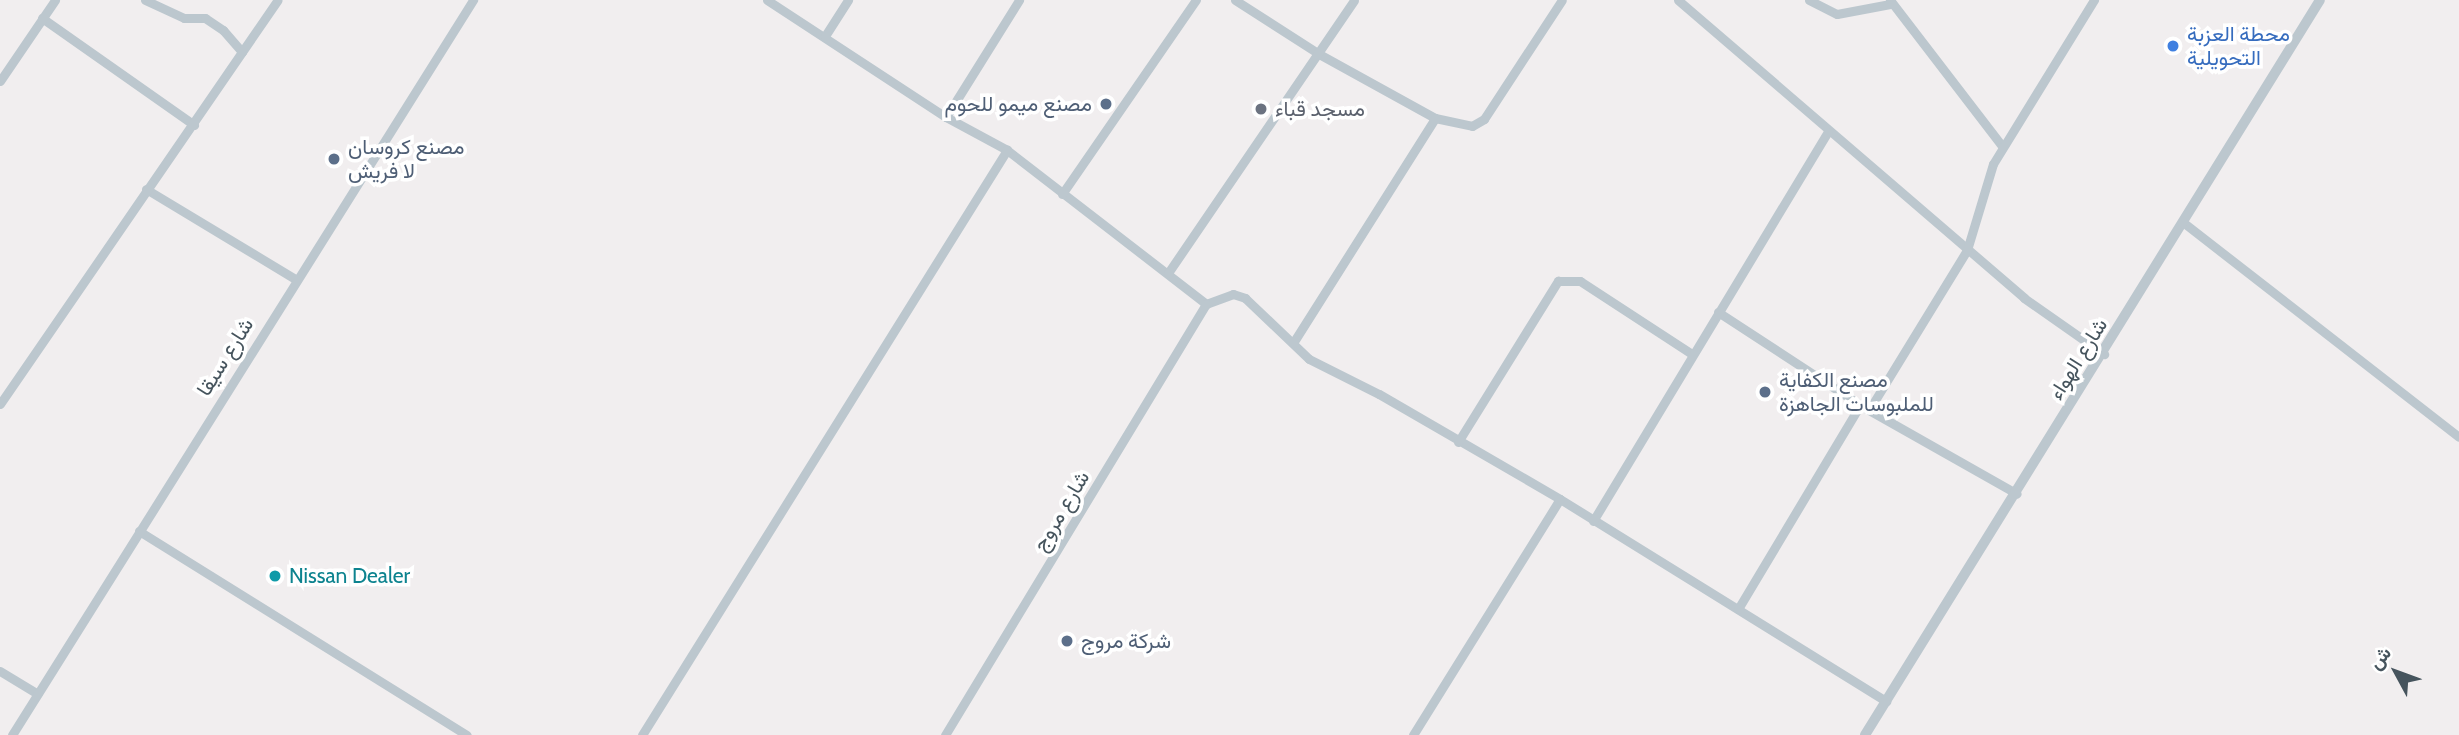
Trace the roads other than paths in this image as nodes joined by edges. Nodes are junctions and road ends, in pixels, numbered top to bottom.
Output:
1 (55, 0) edge
2 (145, 0) edge
3 (278, 0) edge
4 (473, 0) edge
5 (767, 0) edge
6 (848, 0) edge
7 (1019, 0) edge
8 (1196, 0) edge
9 (1235, 0) edge
10 (1354, 0) edge
11 (1562, 0) edge
12 (1678, 0) edge
13 (1809, 0) edge
14 (2094, 0) edge
15 (2320, 0) edge
16 (1890, 2) edge
17 (42, 18) junction
18 (825, 36) junction
19 (242, 52) junction
20 (1319, 54) junction
21 (0, 81) edge
22 (946, 117) junction
23 (1436, 118) junction
24 (194, 124) junction
25 (1828, 132) junction
26 (2003, 147) junction
27 (1007, 150) junction
28 (146, 189) junction
29 (1062, 194) junction
30 (2184, 223) junction
31 (1967, 250) junction
32 (1168, 273) junction
33 (295, 279) junction
34 (1206, 304) junction
35 (1718, 312) junction
36 (1293, 343) junction
37 (1692, 354) junction
38 (2104, 354) junction
39 (0, 404) edge
40 (1864, 408) junction
41 (2459, 437) edge
42 (1458, 442) junction
43 (2017, 494) junction
44 (1560, 499) junction
45 (1593, 521) junction
46 (139, 531) junction
47 (1738, 609) junction
48 (0, 671) edge
49 (38, 694) junction
50 (1885, 701) junction
51 (12, 735) edge
52 (467, 735) edge
53 (642, 735) edge
54 (944, 735) edge
55 (1413, 735) edge
56 (1865, 735) edge

1 - 17 street
2 - 19 street
3 - 19 street
4 - 33 street, شارع سيقا
5 - 18 street
6 - 18 street
7 - 22 street
8 - 29 street
9 - 20 street
10 - 20 street
11 - 23 street
12 - 25 street
13 - 16 street
14 - 26 street
15 - 30 street, شارع الهواء
16 - 26 street
17 - 21 street
17 - 24 street
18 - 22 street
19 - 24 street
20 - 23 street
20 - 32 street
22 - 27 street
23 - 36 street
24 - 28 street
25 - 31 street
25 - 35 street
26 - 31 street
27 - 29 street
27 - 53 street
28 - 33 street
28 - 39 street
29 - 32 street
30 - 38 street, شارع الهواء
30 - 41 street
31 - 38 street
31 - 40 street
32 - 34 street
33 - 46 street, شارع سيقا
34 - 36 street
34 - 54 street, شارع مروج
35 - 37 street
35 - 40 street
36 - 42 street
37 - 42 street
37 - 45 street
38 - 43 street, شارع الهواء
40 - 43 street
40 - 47 street
42 - 44 street
43 - 50 street, شارع الهواء
44 - 45 street
44 - 55 street
45 - 47 street
46 - 49 street, شارع سيقا
46 - 52 street
47 - 50 street
48 - 49 street
49 - 51 street, شارع سيقا
50 - 56 street, شارع الهواء

